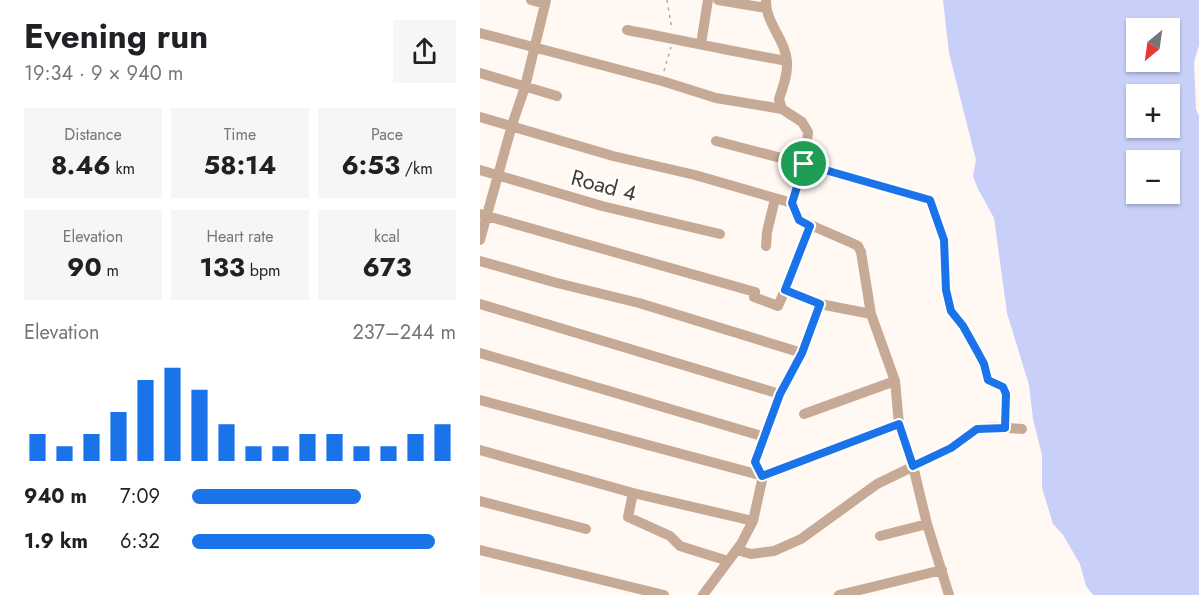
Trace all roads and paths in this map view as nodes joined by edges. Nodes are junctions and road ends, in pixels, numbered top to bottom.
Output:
1 (531, 0) edge
2 (708, 0) edge
3 (718, 0) edge
4 (545, 2) edge
5 (766, 4) edge
6 (627, 30) dead end
7 (480, 33) edge
8 (701, 44) junction
9 (534, 47) junction
10 (788, 61) junction
11 (480, 74) edge
12 (525, 87) junction
13 (557, 96) dead end
14 (782, 109) junction
15 (480, 117) edge
16 (512, 125) junction
17 (716, 141) dead end
18 (804, 164) junction
19 (480, 170) edge
20 (499, 175) junction
21 (775, 199) junction
22 (792, 203) junction
23 (483, 215) edge
24 (810, 226) junction
25 (720, 234) dead end
26 (480, 240) edge
27 (766, 246) dead end
28 (480, 261) edge
29 (785, 290) junction
30 (480, 304) edge
31 (820, 304) junction
32 (871, 314) junction
33 (480, 353) edge
34 (802, 353) junction
35 (895, 381) junction
36 (780, 394) junction
37 (480, 400) edge
38 (804, 414) dead end
39 (899, 424) junction
40 (1005, 428) junction
41 (1022, 429) dead end
42 (765, 437) junction
43 (480, 450) edge
44 (913, 466) junction
45 (762, 476) junction
46 (633, 493) junction
47 (480, 501) edge
48 (753, 521) junction
49 (927, 524) junction
50 (586, 529) dead end
51 (880, 536) dead end
52 (480, 550) edge
53 (736, 550) junction
54 (728, 561) junction
55 (942, 570) junction
56 (664, 595) edge
57 (703, 595) edge
58 (839, 595) edge
59 (950, 595) edge

1 - 4 street
2 - 8 street
3 - 5 street
4 - 9 street
5 - 10 street
6 - 8 street
7 - 9 street
8 - 10 street
9 - 12 street
9 - 14 street
10 - 14 street
11 - 12 street
12 - 13 street
12 - 16 street
14 - 18 street
15 - 16 street
16 - 20 street
16 - 21 street
17 - 18 street
18 - 22 street
18 - 40 street
19 - 20 street, Road 4
20 - 23 street
20 - 25 street, Road 4
21 - 22 street
21 - 27 street
22 - 24 street
23 - 26 street
23 - 29 street
24 - 29 street
24 - 32 street
28 - 34 street
29 - 31 street
30 - 36 street
31 - 32 street
31 - 34 street
32 - 35 street
33 - 42 street
34 - 36 street
35 - 38 street
35 - 39 street
36 - 42 street
37 - 45 street
39 - 44 street
39 - 45 street
40 - 41 street
40 - 44 street
42 - 45 street
43 - 46 street
44 - 49 street
44 - 53 street
45 - 48 street
46 - 48 street
46 - 54 street
47 - 50 street
48 - 53 street
49 - 51 street
49 - 55 street
52 - 56 street
53 - 54 street
54 - 57 street
55 - 58 street
55 - 59 street

